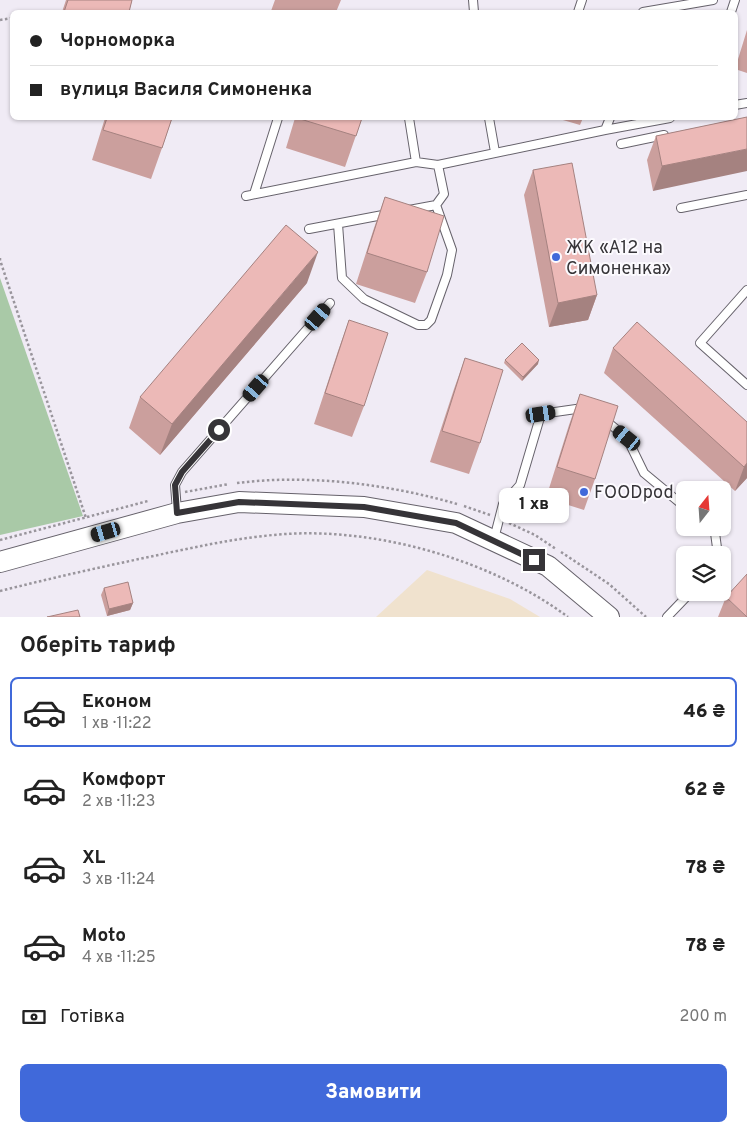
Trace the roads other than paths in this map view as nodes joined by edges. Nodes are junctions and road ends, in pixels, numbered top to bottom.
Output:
1 (713, 0) edge
2 (685, 2) edge
3 (652, 10) edge
4 (277, 120) edge
5 (409, 120) edge
6 (489, 120) edge
7 (609, 120) edge
8 (659, 120) edge
9 (605, 130) junction
10 (670, 134) edge
11 (621, 144) dead end
12 (495, 152) junction
13 (416, 162) junction
14 (438, 165) junction
15 (747, 195) edge
16 (436, 205) junction
17 (681, 208) dead end
18 (338, 224) junction
19 (309, 229) dead end
20 (747, 290) edge
21 (330, 303) dead end
22 (747, 385) edge
23 (588, 407) edge
24 (596, 413) edge
25 (676, 500) edge
26 (177, 513) junction
27 (494, 540) junction
28 (0, 562) edge
29 (682, 601) edge
30 (609, 617) edge
31 (667, 617) edge

1 - 2 lane
2 - 3 lane
4 - 13 lane
5 - 13 lane
6 - 12 lane
7 - 9 lane
8 - 9 lane
9 - 12 lane
10 - 11 lane
12 - 14 lane
13 - 14 lane
14 - 16 lane
15 - 17 lane
16 - 18 lane
16 - 18 lane
18 - 19 lane
20 - 22 lane
21 - 26 lane
23 - 27 lane
24 - 25 lane
26 - 27 street
26 - 28 street
27 - 30 street
29 - 31 lane

